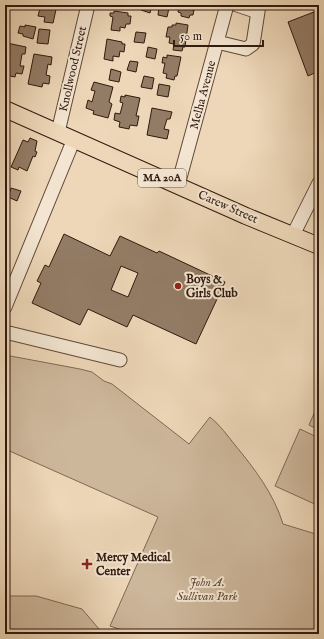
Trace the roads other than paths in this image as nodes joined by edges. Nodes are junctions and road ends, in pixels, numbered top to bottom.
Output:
1 (88, 5) edge
2 (227, 5) edge
3 (237, 5) edge
4 (259, 8) edge
5 (217, 42) junction
6 (5, 109) edge
7 (58, 132) junction
8 (74, 139) junction
9 (319, 183) edge
10 (178, 185) junction
11 (293, 235) junction
12 (319, 246) edge
13 (5, 307) edge
14 (5, 332) edge
15 (120, 360) dead end

1 - 7 street, Knollwood Street
2 - 5 street, Melha Avenue
3 - 4 street
4 - 5 street
5 - 10 street, Melha Avenue
6 - 7 main road, Carew Street / MA 20A
7 - 8 main road, Carew Street / MA 20A
8 - 10 main road, Carew Street / MA 20A
8 - 13 street
9 - 11 street
10 - 11 main road, Carew Street / MA 20A
11 - 12 main road, Carew Street / MA 20A
14 - 15 street

